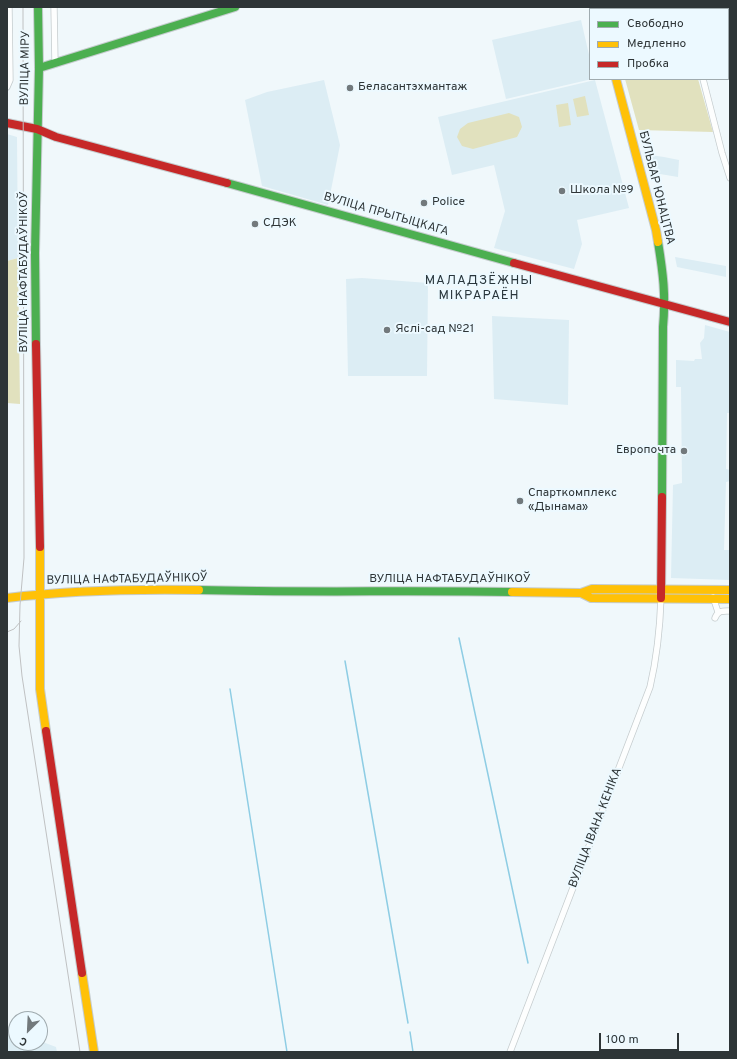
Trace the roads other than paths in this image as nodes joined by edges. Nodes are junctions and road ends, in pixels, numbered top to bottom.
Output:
1 (9, 7) edge
2 (38, 7) edge
3 (54, 7) edge
4 (235, 7) edge
5 (55, 62) junction
6 (40, 68) junction
7 (616, 80) edge
8 (703, 80) edge
9 (7, 87) edge
10 (7, 122) edge
11 (37, 129) junction
12 (730, 178) edge
13 (666, 304) junction
14 (730, 322) edge
15 (660, 589) junction
16 (713, 589) junction
17 (730, 590) edge
18 (581, 593) junction
19 (41, 594) junction
20 (7, 598) edge
21 (661, 598) junction
22 (714, 599) junction
23 (730, 599) edge
24 (730, 611) edge
25 (94, 1052) edge
26 (510, 1052) edge

1 - 9 street, ВУЛІЦА МІРУ
2 - 6 main road, ВУЛІЦА МІРУ
3 - 5 street
4 - 5 main road
5 - 6 main road
6 - 11 main road, ВУЛІЦА МІРУ
7 - 13 main road, БУЛЬВАР ЮНАЦТВА
8 - 12 street
10 - 11 main road, ВУЛІЦА ПРЫТЫЦКАГА
11 - 13 main road, ВУЛІЦА ПРЫТЫЦКАГА
11 - 19 main road, ВУЛІЦА НАФТАБУДАЎНІКОЎ
13 - 14 main road, ВУЛІЦА ПРЫТЫЦКАГА
13 - 15 main road
15 - 16 main road, ВУЛІЦА НАФТАБУДАЎНІКОЎ
15 - 18 main road, ВУЛІЦА НАФТАБУДАЎНІКОЎ
15 - 21 main road
16 - 17 main road, ВУЛІЦА НАФТАБУДАЎНІКОЎ
16 - 22 street
18 - 19 main road, ВУЛІЦА НАФТАБУДАЎНІКОЎ
18 - 21 main road, ВУЛІЦА НАФТАБУДАЎНІКОЎ
19 - 20 main road
19 - 25 main road
21 - 22 main road, ВУЛІЦА НАФТАБУДАЎНІКОЎ
21 - 26 street, ВУЛІЦА ІВАНА КЕНІКА
22 - 23 main road, ВУЛІЦА НАФТАБУДАЎНІКОЎ
22 - 24 street

